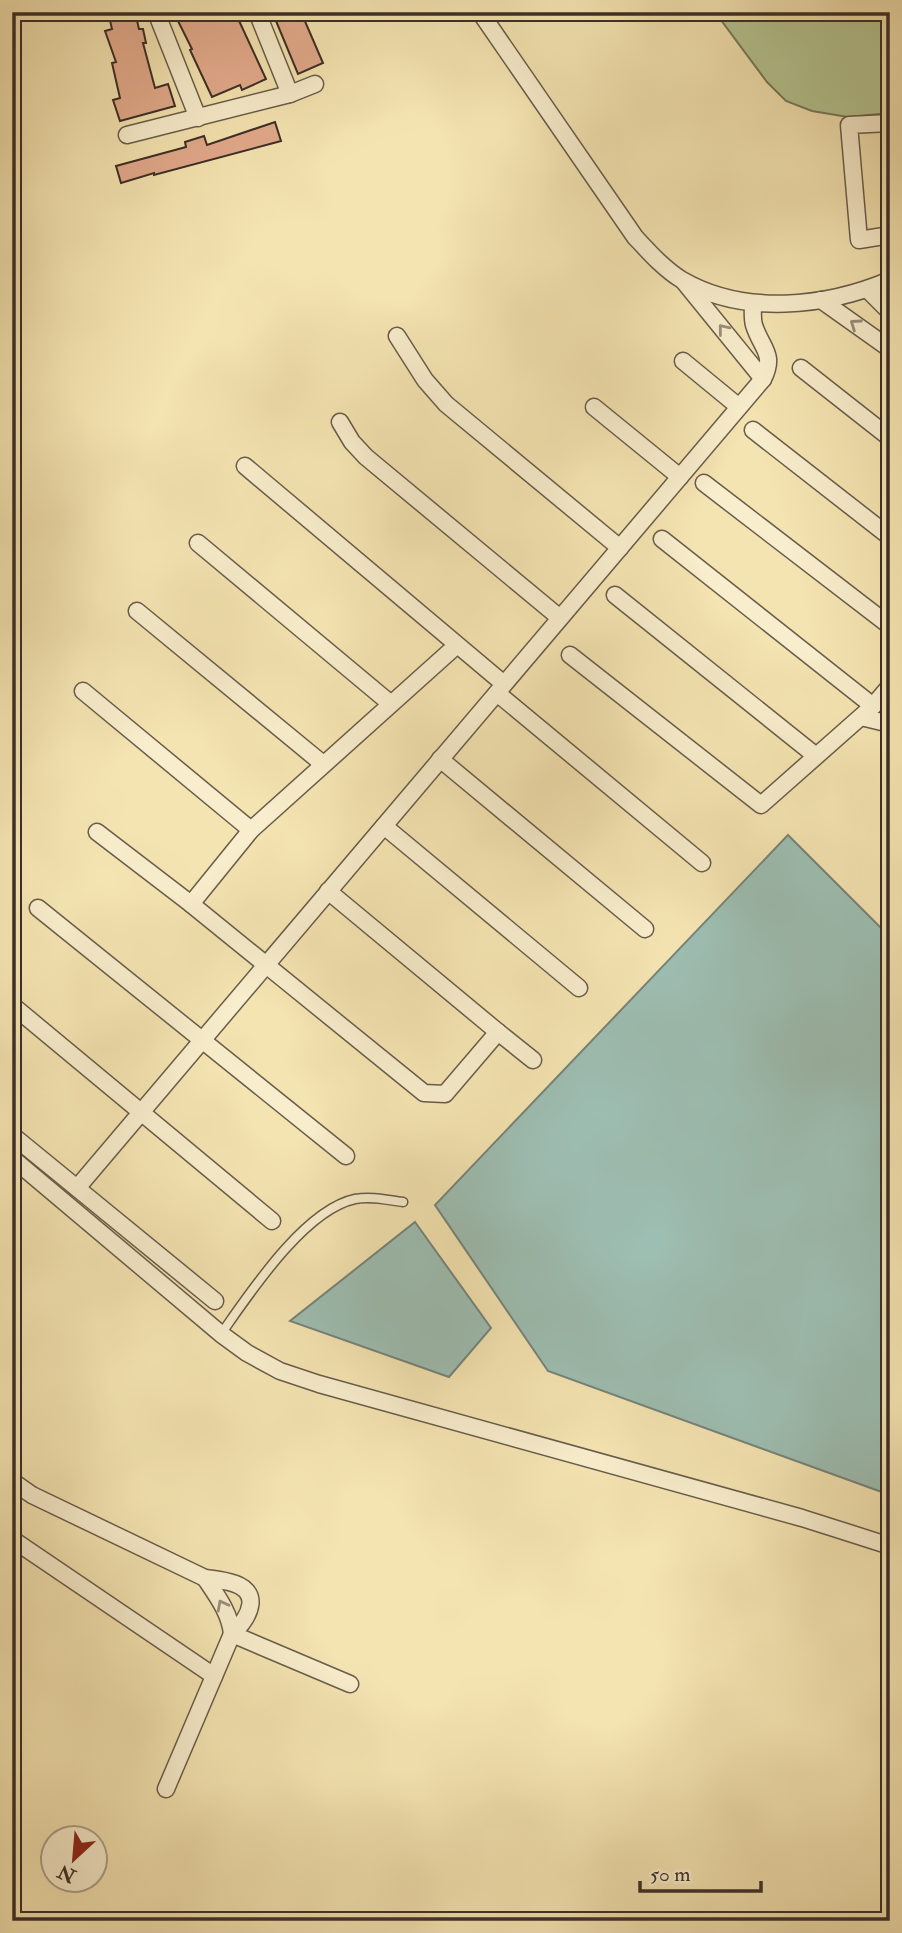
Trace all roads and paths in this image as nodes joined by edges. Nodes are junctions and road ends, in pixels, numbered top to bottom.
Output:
1 (156, 12) edge
2 (257, 12) edge
3 (480, 12) edge
4 (316, 84) dead end
5 (290, 94) junction
6 (198, 118) junction
7 (890, 123) edge
8 (127, 135) dead end
9 (890, 235) edge
10 (682, 280) junction
11 (890, 280) edge
12 (867, 290) junction
13 (821, 300) junction
14 (753, 303) junction
15 (890, 312) edge
16 (397, 336) dead end
17 (890, 349) edge
18 (683, 361) dead end
19 (800, 368) dead end
20 (763, 379) junction
21 (594, 407) dead end
22 (739, 407) junction
23 (340, 422) dead end
24 (752, 430) dead end
25 (890, 438) edge
26 (245, 466) dead end
27 (680, 477) junction
28 (705, 483) dead end
29 (890, 537) edge
30 (662, 539) dead end
31 (198, 543) dead end
32 (620, 548) junction
33 (615, 595) dead end
34 (137, 611) dead end
35 (561, 618) junction
36 (890, 626) edge
37 (457, 645) junction
38 (570, 655) dead end
39 (890, 686) edge
40 (501, 688) junction
41 (83, 691) dead end
42 (391, 704) junction
43 (867, 711) junction
44 (890, 724) edge
45 (817, 756) junction
46 (440, 760) junction
47 (323, 764) junction
48 (384, 826) junction
49 (251, 830) junction
50 (97, 832) dead end
51 (702, 863) dead end
52 (328, 891) junction
53 (191, 904) junction
54 (38, 908) dead end
55 (645, 929) dead end
56 (266, 965) junction
57 (579, 988) dead end
58 (12, 1005) edge
59 (498, 1032) junction
60 (203, 1039) junction
61 (533, 1060) dead end
62 (141, 1112) junction
63 (12, 1135) edge
64 (346, 1156) dead end
65 (12, 1158) edge
66 (77, 1188) junction
67 (403, 1202) dead end
68 (272, 1221) dead end
69 (215, 1301) dead end
70 (221, 1334) junction
71 (12, 1481) edge
72 (12, 1539) edge
73 (890, 1546) edge
74 (205, 1578) junction
75 (232, 1634) junction
76 (214, 1676) junction
77 (350, 1684) dead end
78 (166, 1789) dead end

1 - 6 street
2 - 5 street
3 - 10 street
4 - 5 street
5 - 6 street
6 - 8 street
7 - 9 street
10 - 14 street
20 -> 10 street
11 - 12 street
12 - 13 street
12 - 15 street
13 - 14 street
17 -> 13 street
14 - 20 street
16 - 32 street
18 - 22 street
19 - 25 street
20 - 22 street
21 - 27 street
22 - 27 street
23 - 35 street
24 - 29 street
26 - 37 street
27 - 32 street
28 - 36 street
30 - 43 street
31 - 42 street
32 - 35 street
33 - 45 street
34 - 47 street
35 - 40 street
37 - 40 street
37 - 42 street
38 - 45 street
39 - 43 street
40 - 46 street
40 - 51 street
41 - 49 street
42 - 47 street
43 - 44 street
43 - 45 street
46 - 48 street
46 - 55 street
47 - 49 street
48 - 52 street
48 - 57 street
49 - 53 street
50 - 53 street
52 - 56 street
52 - 59 street
53 - 56 street
54 - 60 street
56 - 59 street
56 - 60 street
58 - 62 street
59 - 61 street
60 - 62 street
60 - 64 street
62 - 66 street
62 - 68 street
63 - 66 street
65 - 70 street
66 - 69 street
67 - 70 lane
70 - 73 street
71 - 74 street
72 - 76 street
75 -> 74 street
74 - 75 street
75 - 76 street
75 - 77 street
76 - 78 street

